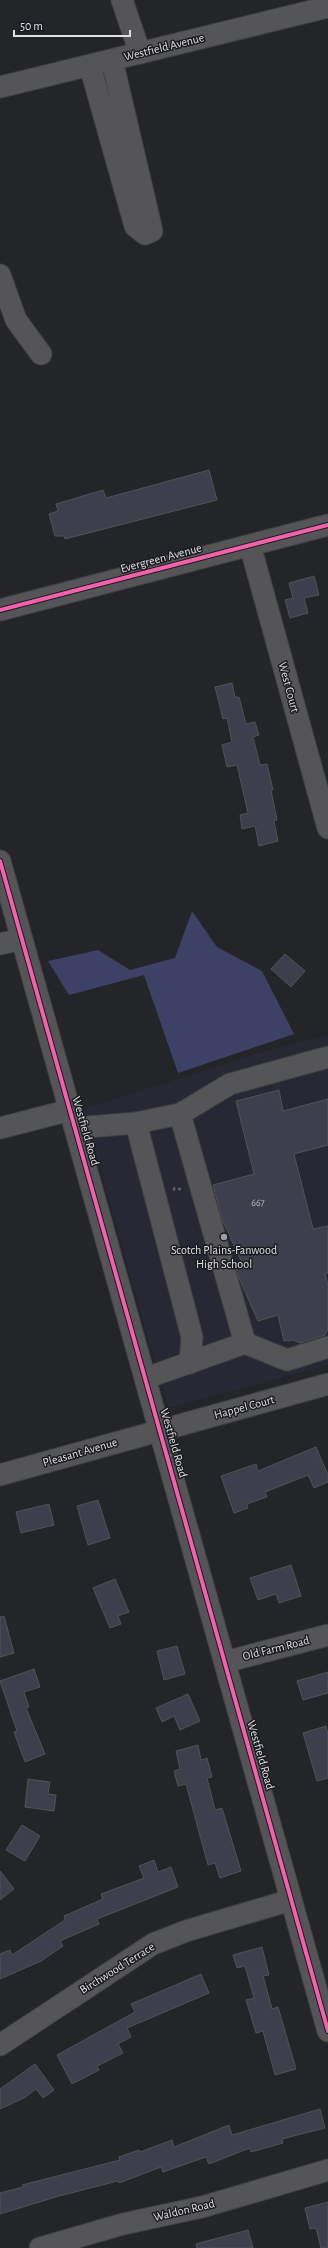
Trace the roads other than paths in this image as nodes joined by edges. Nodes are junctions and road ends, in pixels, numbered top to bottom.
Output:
1 (122, 0) edge
2 (328, 7) edge
3 (140, 53) junction
4 (112, 60) junction
5 (90, 66) junction
6 (0, 88) edge
7 (0, 274) edge
8 (41, 354) dead end
9 (328, 525) edge
10 (250, 545) junction
11 (0, 610) edge
12 (328, 828) edge
13 (0, 861) edge
14 (22, 939) junction
15 (0, 944) edge
16 (328, 1057) edge
17 (180, 1114) junction
18 (73, 1119) junction
19 (136, 1122) junction
20 (0, 1128) edge
21 (245, 1343) junction
22 (328, 1347) edge
23 (190, 1363) junction
24 (146, 1378) junction
25 (328, 1384) edge
26 (160, 1430) junction
27 (0, 1475) edge
28 (328, 1635) edge
29 (224, 1662) junction
30 (291, 1900) junction
31 (328, 2031) edge
32 (0, 2045) edge
33 (328, 2170) edge
34 (40, 2248) edge

1 - 3 street
2 - 3 street, Westfield Avenue
3 - 4 street, Westfield Avenue
4 - 5 street, Westfield Avenue
4 - 5 street
5 - 6 street, Westfield Avenue
7 - 8 street
9 - 10 street, Evergreen Avenue
10 - 11 street, Evergreen Avenue
10 - 12 street, West Court
13 - 14 street, Westfield Road
14 - 15 street
14 - 18 street, Westfield Road
16 - 17 street
17 - 19 street
17 - 21 street
18 - 19 street
18 - 20 street
18 - 24 street, Westfield Road
19 - 23 street
21 - 22 street
21 - 23 street
23 - 24 street
24 - 26 street, Westfield Road
25 - 26 street, Happel Court
26 - 27 street, Pleasant Avenue
26 - 29 street, Westfield Road
28 - 29 street, Old Farm Road
29 - 30 street, Westfield Road
30 - 31 street, Westfield Road
30 - 32 street, Birchwood Terrace
33 - 34 street, Waldon Road

